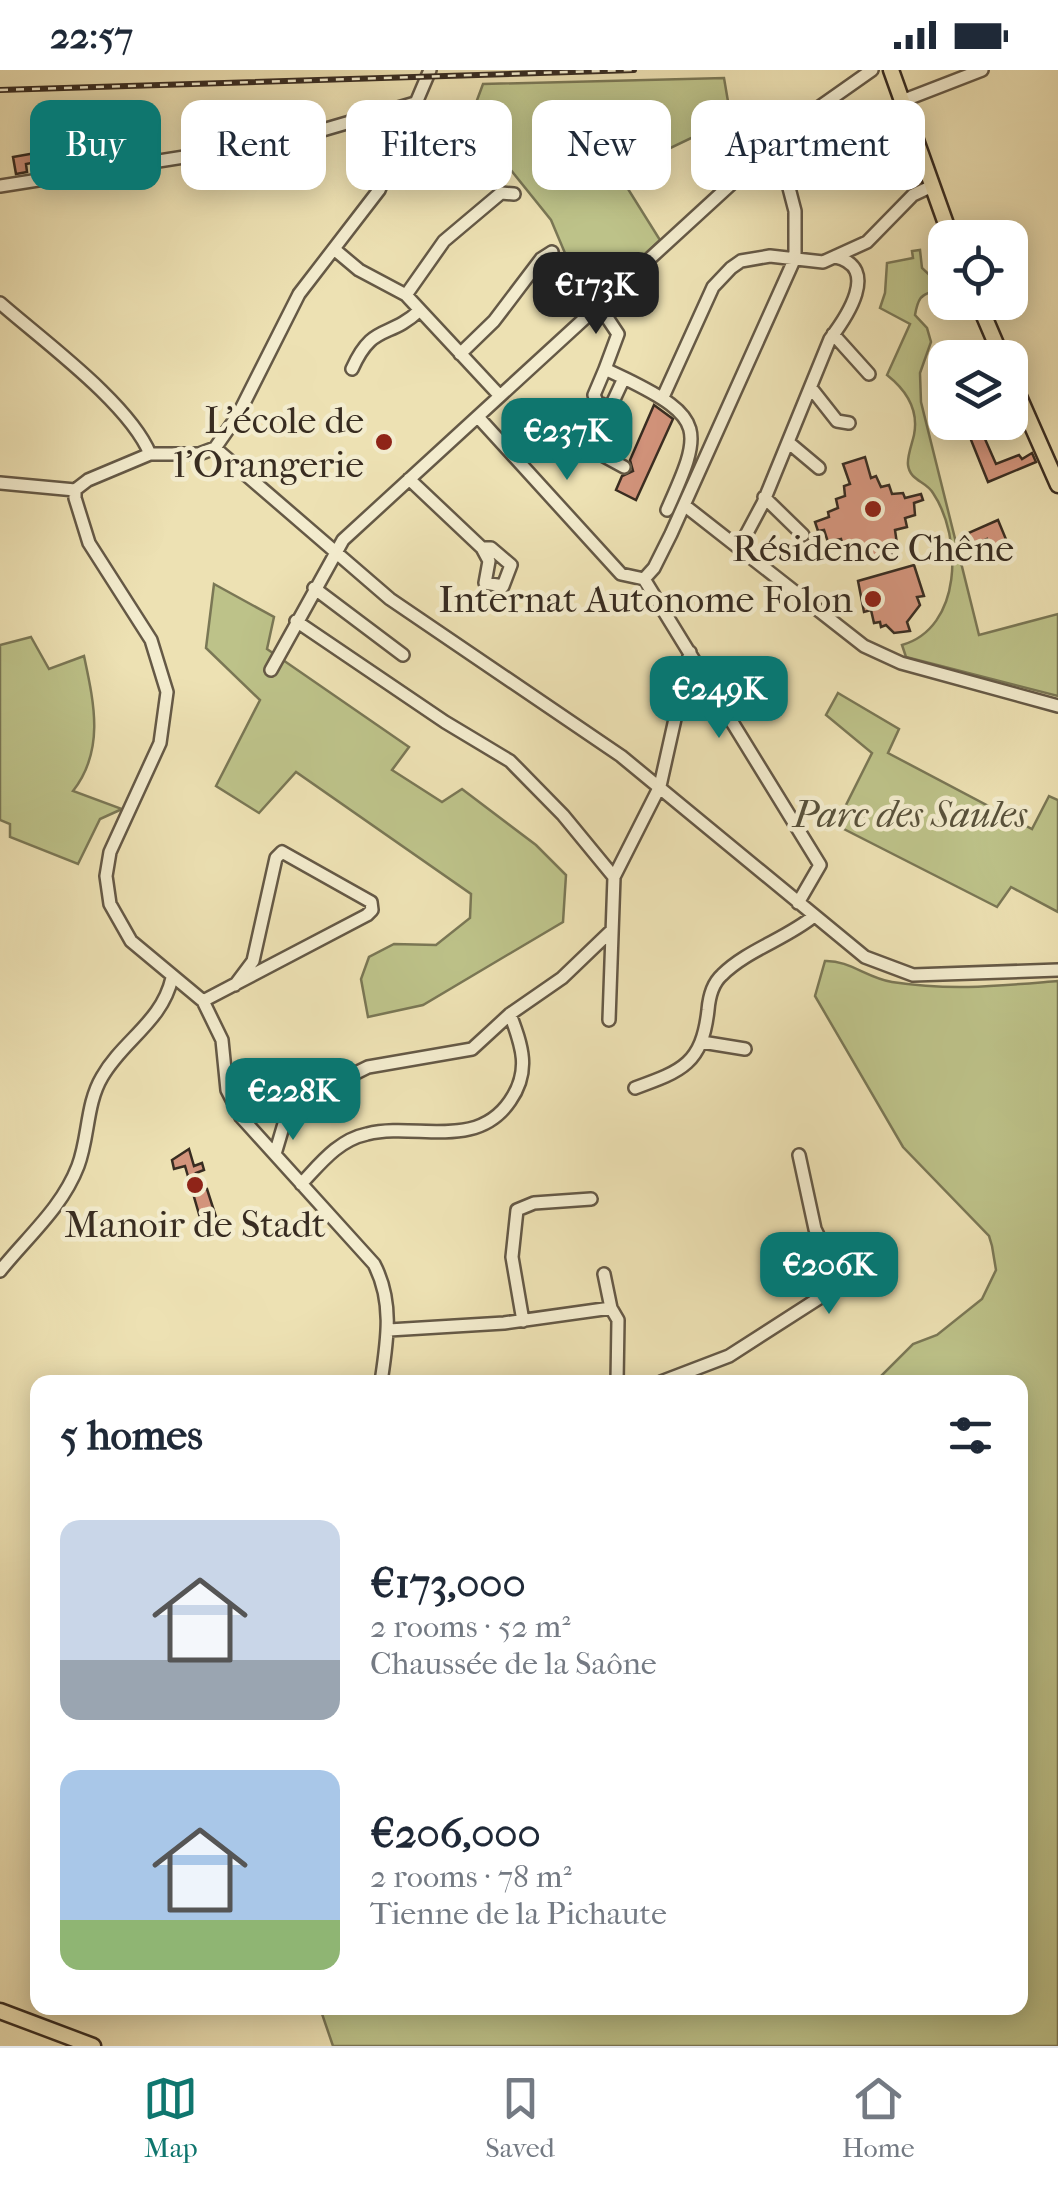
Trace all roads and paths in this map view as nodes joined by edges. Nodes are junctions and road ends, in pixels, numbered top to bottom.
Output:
1 (430, 70) edge
2 (872, 70) edge
3 (891, 70) edge
4 (982, 70) edge
5 (417, 100) edge
6 (825, 100) edge
7 (902, 100) joint
8 (346, 123) edge
9 (925, 171) edge
10 (0, 186) edge
11 (930, 186) junction
12 (379, 190) edge
13 (724, 190) edge
14 (790, 190) edge
15 (514, 194) dead end
16 (944, 220) edge
17 (334, 250) junction
18 (552, 252) dead end
19 (835, 256) junction
20 (795, 258) junction
21 (406, 295) junction
22 (0, 303) edge
23 (598, 304) junction
24 (420, 310) junction
25 (833, 334) junction
26 (460, 354) junction
27 (605, 369) junction
28 (352, 370) dead end
29 (869, 374) dead end
30 (624, 378) junction
31 (811, 388) junction
32 (500, 396) junction
33 (663, 397) junction
34 (609, 408) junction
35 (478, 416) junction
36 (1028, 417) edge
37 (849, 423) dead end
38 (788, 442) junction
39 (214, 448) junction
40 (150, 454) junction
41 (624, 467) dead end
42 (819, 468) dead end
43 (690, 476) junction
44 (410, 480) junction
45 (0, 484) edge
46 (1058, 485) edge
47 (75, 490) junction
48 (683, 496) junction
49 (764, 498) junction
50 (667, 510) dead end
51 (803, 535) dead end
52 (482, 548) dead end
53 (739, 548) junction
54 (334, 552) junction
55 (644, 579) junction
56 (314, 588) junction
57 (296, 621) junction
58 (690, 652) junction
59 (402, 655) dead end
60 (271, 670) dead end
61 (1058, 706) edge
62 (660, 786) junction
63 (614, 877) junction
64 (798, 903) junction
65 (814, 916) junction
66 (612, 930) junction
67 (1058, 970) edge
68 (172, 978) junction
69 (234, 985) junction
70 (203, 1001) junction
71 (510, 1014) junction
72 (609, 1020) dead end
73 (702, 1042) junction
74 (745, 1049) dead end
75 (635, 1088) dead end
76 (274, 1154) junction
77 (799, 1155) dead end
78 (301, 1184) junction
79 (591, 1199) dead end
80 (0, 1271) edge
81 (604, 1274) dead end
82 (611, 1308) junction
83 (522, 1321) junction
84 (389, 1330) junction
85 (382, 1375) edge
86 (617, 1375) edge
87 (679, 1375) edge
88 (0, 2011) edge
89 (93, 2046) edge

1 - 5 street
2 - 6 street
3 - 7 main road
4 - 7 street
8 - 10 street
9 - 11 main road
11 - 16 main road
11 - 19 street
12 - 17 street
13 - 23 street
14 - 20 street
15 - 21 street
17 - 21 street
17 - 39 street
18 - 26 street
19 - 20 street
19 - 25 street
20 - 33 street
20 - 43 street
21 - 24 street
22 - 40 street
23 - 27 street
23 - 32 street
24 - 26 street
24 - 28 street
25 - 29 street
25 - 31 street
26 - 32 street
27 - 30 street
27 - 34 street
30 - 33 street
30 - 34 street
31 - 37 street
31 - 38 street
32 - 35 street
33 - 43 street
34 - 41 street
35 - 44 street
35 - 55 street
36 - 46 main road
38 - 42 street
38 - 49 street
39 - 40 street
39 - 54 street
40 - 47 street
43 - 48 street
44 - 52 street
44 - 54 street
45 - 47 street
47 - 68 street
48 - 50 street
48 - 53 street
48 - 55 street
49 - 51 street
49 - 53 street
53 - 61 street
54 - 56 street
54 - 62 street
55 - 58 street
56 - 57 street
56 - 59 street
57 - 60 street
57 - 63 street
58 - 62 street
58 - 64 street
62 - 63 street
62 - 64 street
63 - 66 street
64 - 65 street
65 - 67 street
65 - 73 street
66 - 71 street
66 - 72 street
68 - 70 street
68 - 80 street
69 - 69 street
69 - 70 street
70 - 76 street
71 - 76 street
71 - 78 street
73 - 74 street
73 - 75 street
76 - 78 street
77 - 87 street
78 - 84 street
79 - 83 street
81 - 82 street
82 - 83 street
82 - 86 street
83 - 84 street
84 - 85 street
88 - 89 main road

